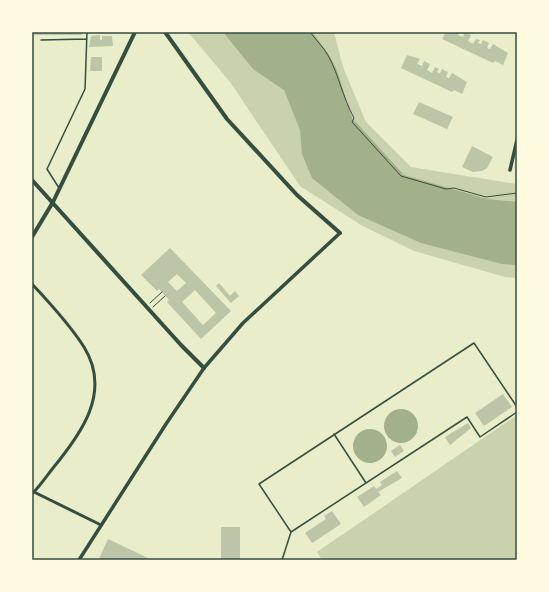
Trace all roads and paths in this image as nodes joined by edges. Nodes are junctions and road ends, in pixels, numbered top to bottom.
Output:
1 (87, 32) edge
2 (135, 32) edge
3 (165, 32) edge
4 (310, 32) edge
5 (41, 40) dead end
6 (87, 40) junction
7 (517, 140) edge
8 (510, 170) dead end
9 (32, 180) edge
10 (60, 188) junction
11 (517, 193) edge
12 (53, 202) junction
13 (340, 233) joint
14 (32, 237) edge
15 (32, 284) edge
16 (162, 292) dead end
17 (165, 296) dead end
18 (148, 308) junction
19 (204, 368) junction
20 (517, 407) edge
21 (517, 412) edge
22 (334, 434) junction
23 (366, 483) junction
24 (33, 493) edge
25 (101, 525) junction
26 (291, 532) junction
27 (79, 560) edge
28 (282, 560) edge

1 - 6 lane
2 - 10 main road
3 - 13 main road
4 - 11 path
5 - 6 lane
6 - 10 lane
7 - 8 street
9 - 12 main road
10 - 12 main road
12 - 14 main road
12 - 18 main road
13 - 19 street
15 - 24 street
16 - 18 path
17 - 18 path
18 - 19 main road
19 - 25 street
20 - 22 lane
21 - 23 lane
22 - 23 lane
22 - 26 lane
23 - 26 lane
24 - 25 street
25 - 27 street
26 - 28 lane

